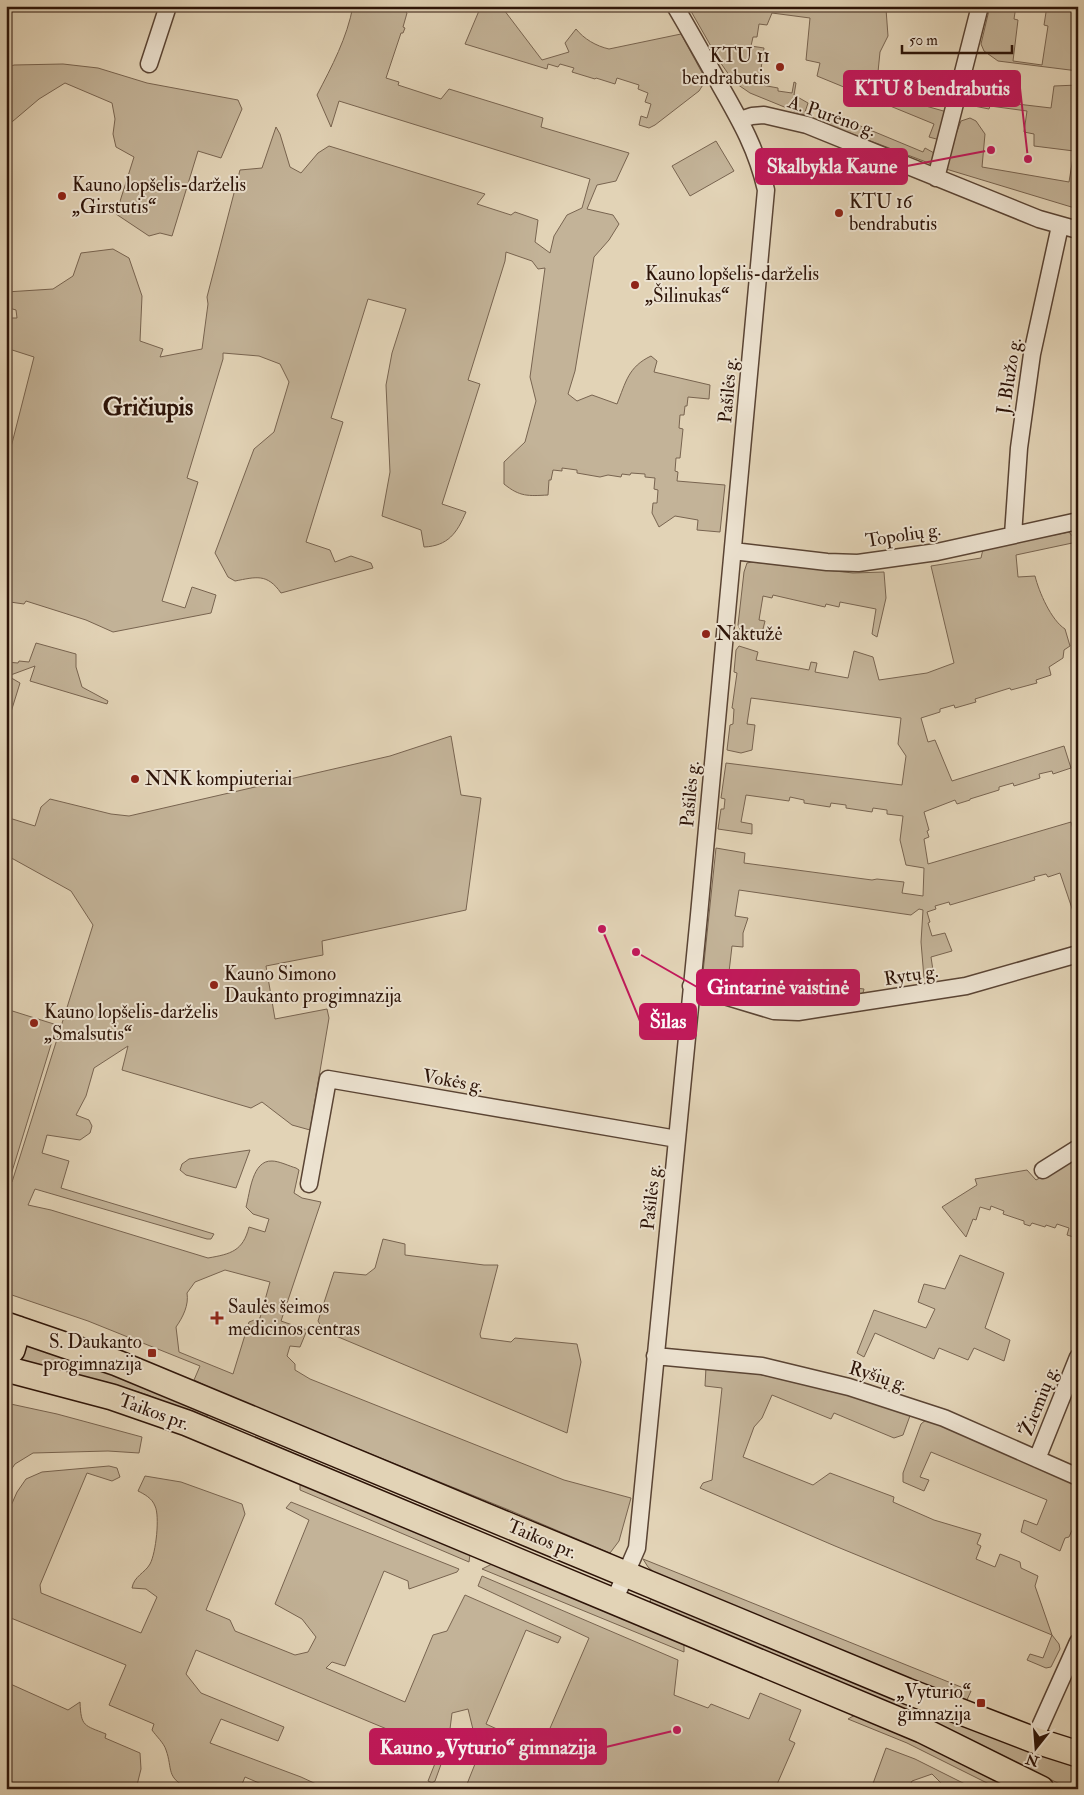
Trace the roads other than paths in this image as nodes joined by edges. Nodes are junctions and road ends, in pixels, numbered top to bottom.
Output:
1 (168, 6) edge
2 (675, 6) edge
3 (980, 6) edge
4 (150, 64) dead end
5 (740, 120) junction
6 (936, 178) junction
7 (1060, 226) junction
8 (1078, 230) edge
9 (1078, 521) edge
10 (1013, 535) junction
11 (733, 551) junction
12 (1078, 954) edge
13 (691, 986) junction
14 (677, 1139) junction
15 (1078, 1148) edge
16 (1043, 1170) dead end
17 (308, 1184) dead end
18 (12, 1327) edge
19 (6, 1356) edge
20 (655, 1356) junction
21 (1078, 1357) edge
22 (6, 1369) edge
23 (1037, 1459) junction
24 (1078, 1477) edge
25 (626, 1574) junction
26 (614, 1601) junction
27 (1078, 1642) edge
28 (1034, 1740) junction
29 (1078, 1754) edge
30 (925, 1789) edge
31 (932, 1789) edge
32 (1041, 1789) edge

1 - 4 street
2 - 5 street, Pašilės g.
3 - 6 street
5 - 6 street, A. Purėno g.
5 - 11 street, Pašilės g.
6 - 7 street, A. Purėno g.
7 - 8 street, A. Purėno g.
7 - 10 street, J. Blužo g.
9 - 10 street, Topolių g.
10 - 11 street, Topolių g.
11 - 13 street, Pašilės g.
12 - 13 street, Rytų g.
13 - 14 street, Pašilės g.
14 - 17 street, Vokės g.
14 - 20 street, Pašilės g.
15 - 16 street
18 - 19 main road
18 - 25 main road, Taikos pr.
20 - 23 street, Ryšių g.
20 - 25 street, Pašilės g.
21 - 23 street, Žiemių g.
22 - 26 main road, Taikos pr.
23 - 24 street, Ryšių g.
25 - 26 street, Pašilės g.
25 - 28 main road, Taikos pr.
26 - 32 main road, Taikos pr.
27 - 28 street
28 - 29 main road, Taikos pr.
30 - 31 lane

